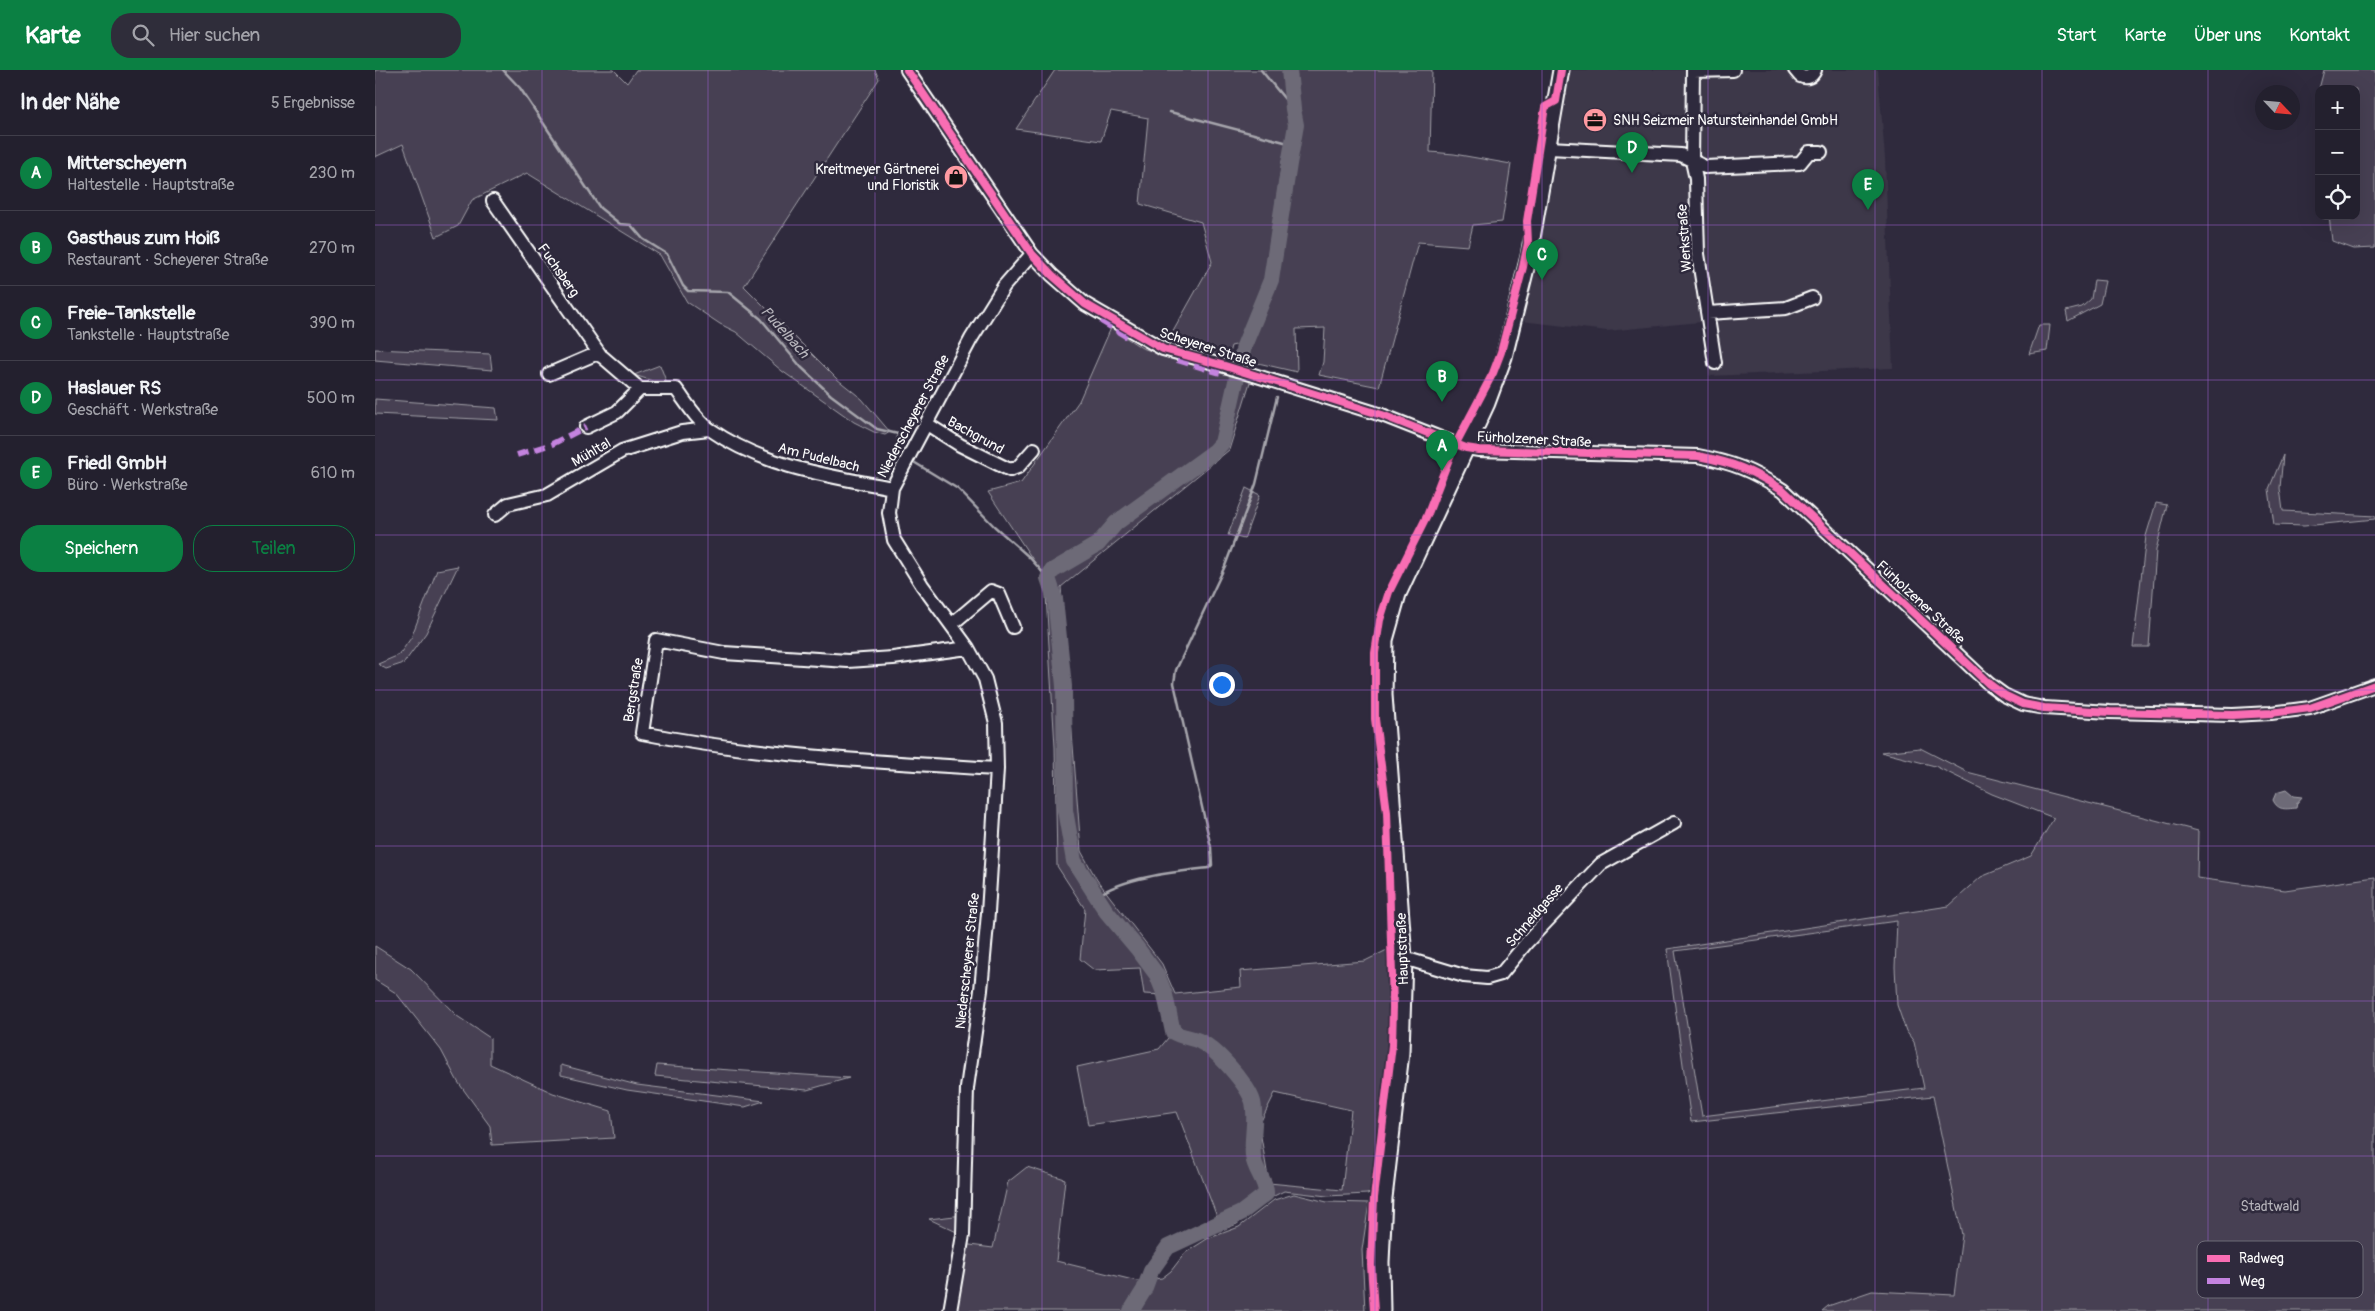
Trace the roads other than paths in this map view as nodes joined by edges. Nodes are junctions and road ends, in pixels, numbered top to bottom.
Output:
1 (907, 70) edge
2 (1561, 70) edge
3 (1733, 70) edge
4 (1795, 70) edge
5 (1815, 70) edge
6 (1693, 71) edge
7 (1549, 148) junction
8 (1821, 152) dead end
9 (1692, 161) junction
10 (493, 201) dead end
11 (1032, 254) junction
12 (1812, 298) dead end
13 (1708, 314) junction
14 (601, 356) junction
15 (1715, 363) dead end
16 (549, 374) dead end
17 (640, 390) junction
18 (927, 424) junction
19 (586, 426) dead end
20 (709, 429) junction
21 (1466, 448) junction
22 (1034, 449) dead end
23 (891, 488) junction
24 (495, 514) dead end
25 (952, 624) junction
26 (1013, 627) dead end
27 (968, 648) junction
28 (2375, 685) edge
29 (997, 769) junction
30 (1674, 823) dead end
31 (1404, 958) junction
32 (950, 1311) edge
33 (1382, 1311) edge

1 - 11 street, Scheyerer Straße
2 - 7 main road, Hauptstraße
3 - 6 street
4 - 5 street
6 - 9 street, Werkstraße
7 - 9 street
7 - 21 main road, Hauptstraße
8 - 9 street
9 - 13 street, Werkstraße
10 - 14 street, Fuchsberg
11 - 18 street, Niederscheyerer Straße
11 - 21 street, Scheyerer Straße
12 - 13 street
13 - 15 street, Werkstraße
14 - 16 street
14 - 17 street, Fuchsberg
17 - 19 street
17 - 20 street, Am Pudelbach
18 - 22 street, Bachgrund
18 - 23 street, Niederscheyerer Straße
20 - 23 street, Am Pudelbach
20 - 24 street, Mühltal
21 - 28 street, Fürholzener Straße
21 - 31 main road, Hauptstraße
23 - 25 street, Niederscheyerer Straße
25 - 26 street
25 - 27 street, Niederscheyerer Straße
27 - 29 street, Niederscheyerer Straße
27 - 29 street, Bergstraße
29 - 32 street, Niederscheyerer Straße
30 - 31 street, Schneidgasse
31 - 33 main road, Hauptstraße

